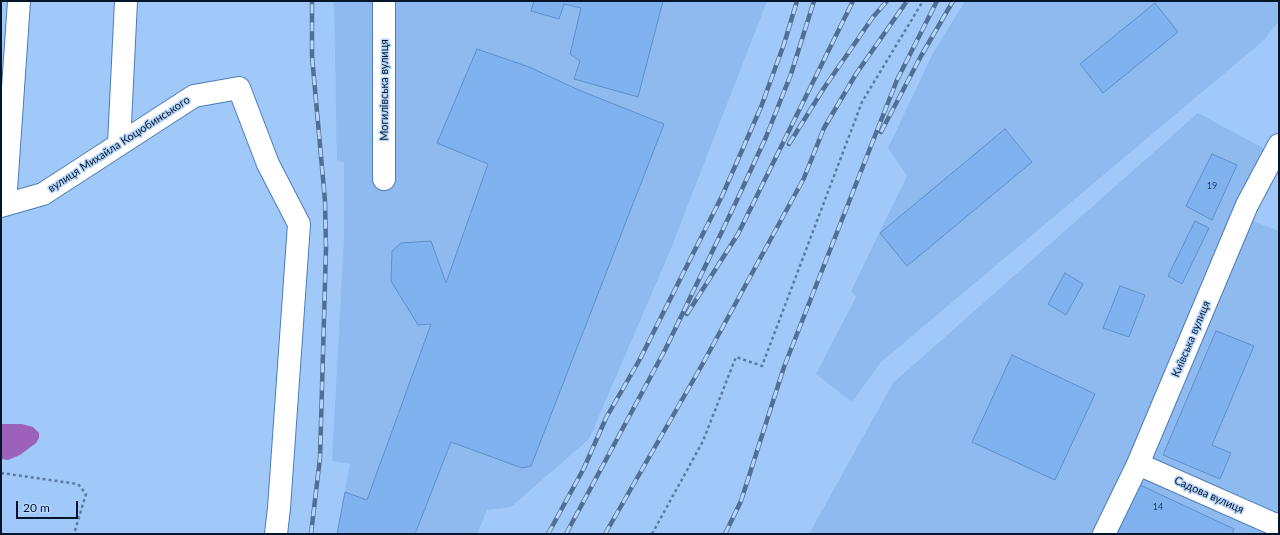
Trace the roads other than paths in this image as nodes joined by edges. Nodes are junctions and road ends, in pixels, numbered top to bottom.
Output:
1 (19, 1) edge
2 (126, 1) edge
3 (384, 1) edge
4 (119, 144) junction
5 (1279, 145) edge
6 (384, 179) dead end
7 (3, 205) edge
8 (1138, 464) junction
9 (1278, 527) edge
10 (276, 534) edge
11 (1104, 534) edge

1 - 7 street
2 - 4 street
3 - 6 street, Могилівська вулиця
4 - 7 street, вулиця Михайла Коцюбинського
4 - 10 street, вулиця Михайла Коцюбинського
5 - 8 street, Київська вулиця
8 - 9 street, Садова вулиця
8 - 11 street, Київська вулиця

